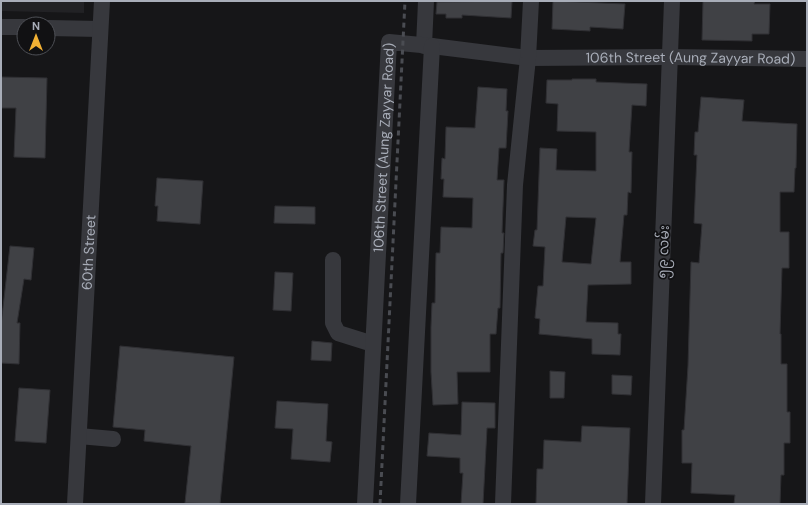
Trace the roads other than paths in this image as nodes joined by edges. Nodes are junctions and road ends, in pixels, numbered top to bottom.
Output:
1 (102, 1) edge
2 (426, 1) edge
3 (531, 1) edge
4 (672, 1) edge
5 (1, 27) edge
6 (16, 27) edge
7 (56, 28) edge
8 (100, 29) junction
9 (428, 46) junction
10 (670, 57) junction
11 (528, 58) junction
12 (807, 59) edge
13 (333, 260) dead end
14 (373, 344) junction
15 (79, 436) junction
16 (113, 439) dead end
17 (75, 504) edge
18 (365, 504) edge
19 (408, 504) edge
20 (503, 504) edge
21 (653, 504) edge

1 - 8 street, 60th Street
2 - 9 street
3 - 11 street
4 - 10 street, ၅၉ လမ်း
5 - 6 street
7 - 8 street
8 - 15 street, 60th Street
9 - 11 street, 106th Street (Aung Zayyar Road)
9 - 14 street, 106th Street (Aung Zayyar Road)
9 - 19 street
10 - 11 street, 106th Street (Aung Zayyar Road)
10 - 12 street, 106th Street (Aung Zayyar Road)
10 - 21 street, ၅၉ လမ်း
11 - 20 street
13 - 14 street
14 - 18 street, 106th Street (Aung Zayyar Road)
15 - 16 street
15 - 17 street, 60th Street

